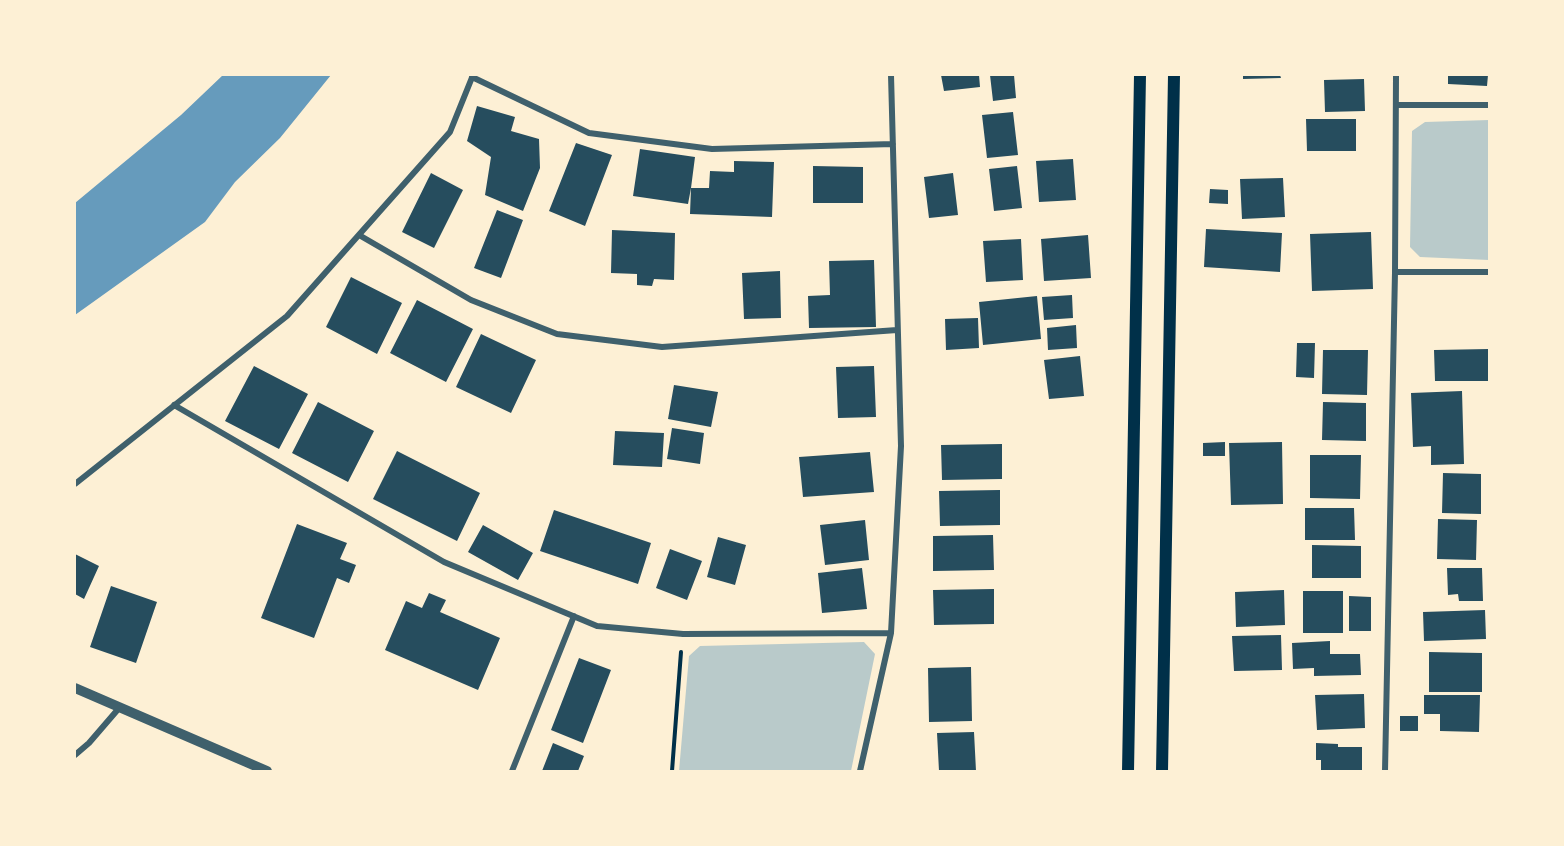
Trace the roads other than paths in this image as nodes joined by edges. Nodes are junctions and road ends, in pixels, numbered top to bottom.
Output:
1 (891, 75) edge
2 (1140, 75) edge
3 (1174, 75) edge
4 (1396, 75) edge
5 (472, 76) edge
6 (1396, 105) junction
7 (1489, 105) edge
8 (893, 144) junction
9 (359, 235) junction
10 (1395, 272) junction
11 (1489, 272) edge
12 (897, 330) junction
13 (174, 405) junction
14 (75, 484) edge
15 (574, 616) junction
16 (891, 633) junction
17 (75, 688) edge
18 (120, 707) junction
19 (75, 755) edge
20 (267, 771) edge
21 (512, 771) edge
22 (860, 771) edge
23 (1128, 771) edge
24 (1162, 771) edge
25 (1384, 771) edge

1 - 8 street
2 - 23 main road
3 - 24 main road
4 - 6 street
5 - 8 street
5 - 9 street
6 - 7 street
6 - 10 street
8 - 12 street
9 - 12 street
9 - 13 street
10 - 11 street
10 - 25 street
12 - 16 street
13 - 14 street
13 - 15 street
15 - 16 street
15 - 21 street
16 - 22 street
17 - 18 street
18 - 19 street
18 - 20 street

